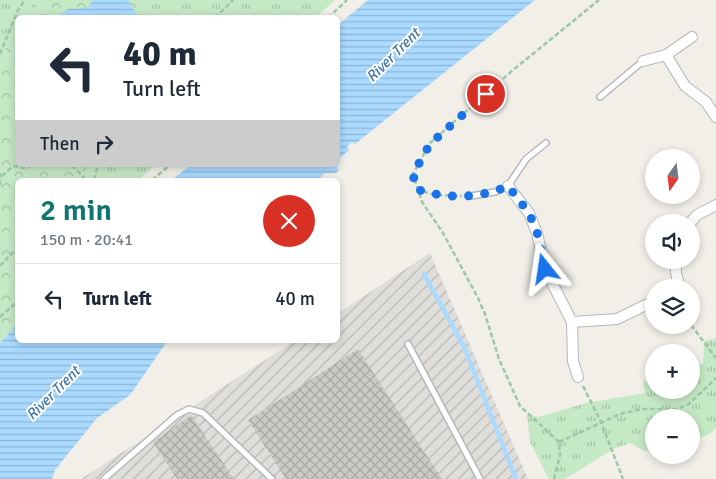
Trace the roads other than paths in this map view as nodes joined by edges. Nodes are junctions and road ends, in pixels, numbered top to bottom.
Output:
1 (692, 36) dead end
2 (666, 55) junction
3 (643, 62) joint
4 (600, 97) dead end
5 (716, 117) edge
6 (546, 143) dead end
7 (508, 186) junction
8 (471, 196) road end
9 (716, 205) edge
10 (699, 214) edge
11 (645, 305) edge
12 (572, 322) junction
13 (408, 344) dead end
14 (578, 377) road end
15 (104, 479) edge
16 (272, 479) edge
17 (480, 479) edge

1 - 2 street
2 - 3 street
2 - 5 street
3 - 4 lane
6 - 7 lane
7 - 8 lane
7 - 12 street
9 - 10 street
11 - 12 street
12 - 14 street
13 - 17 lane
15 - 16 lane

